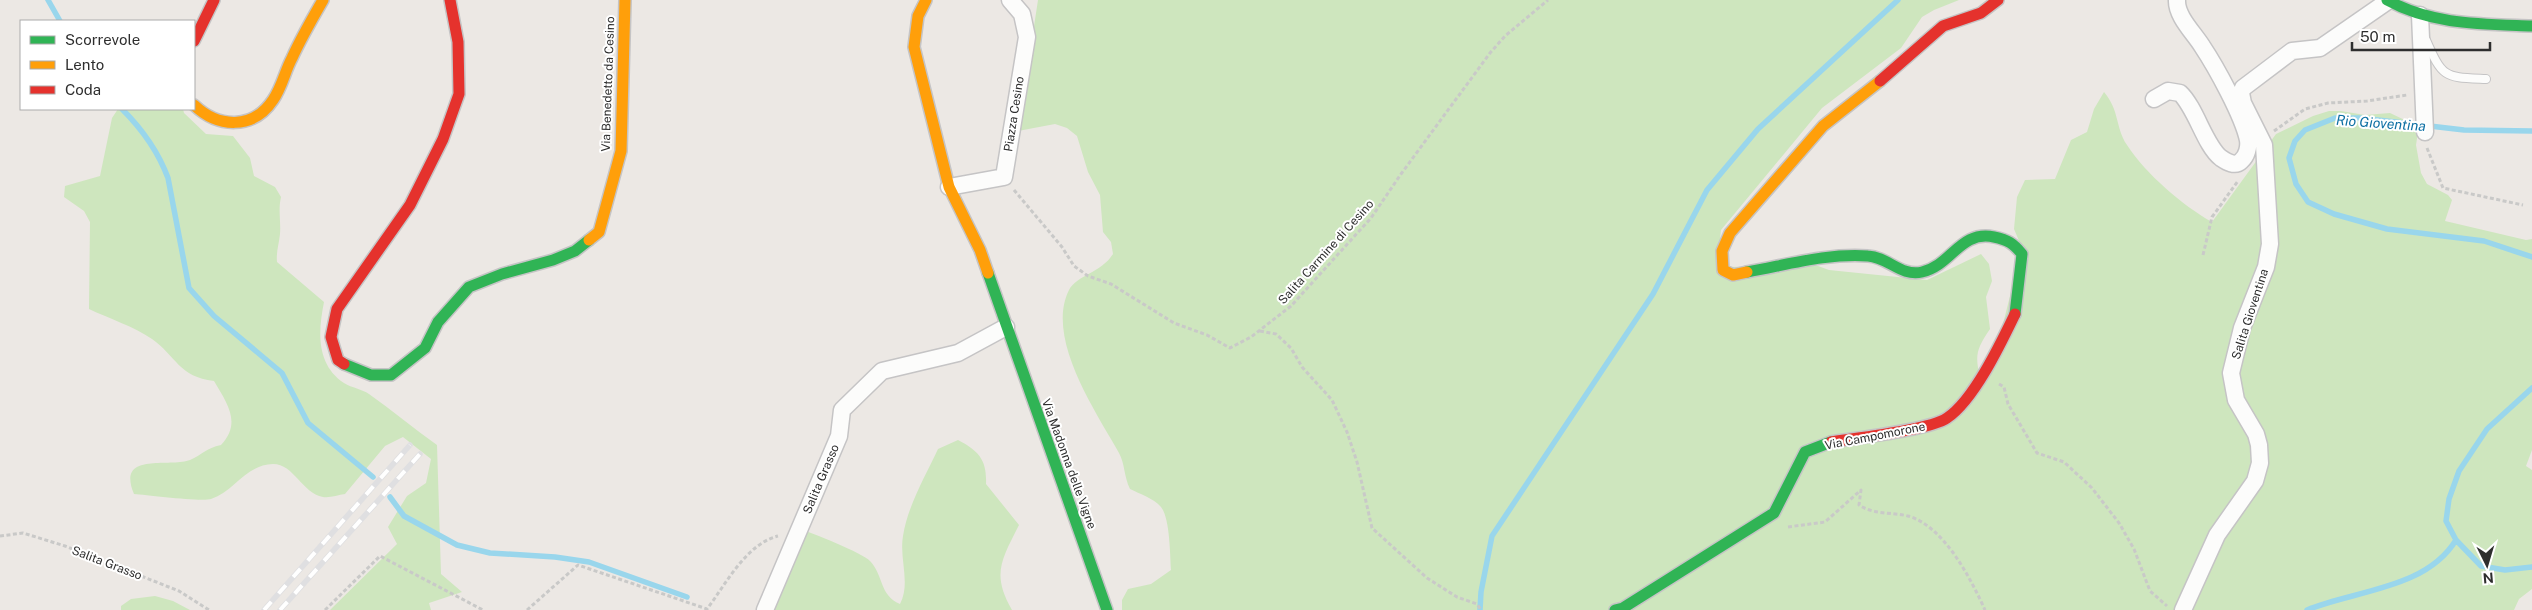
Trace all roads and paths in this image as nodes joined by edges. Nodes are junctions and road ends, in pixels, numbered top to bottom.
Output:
1 (214, 0) edge
2 (324, 0) edge
3 (450, 0) edge
4 (625, 0) edge
5 (926, 0) edge
6 (1010, 0) edge
7 (1548, 0) edge
8 (1998, 0) edge
9 (2177, 0) edge
10 (2387, 1) edge
11 (2420, 22) junction
12 (2532, 26) edge
13 (195, 39) edge
14 (2486, 79) dead end
15 (2425, 92) junction
16 (2154, 99) dead end
17 (195, 106) edge
18 (2289, 119) dead end
19 (2425, 132) joint
20 (1004, 177) junction
21 (949, 187) junction
22 (2522, 205) dead end
23 (2212, 217) dead end
24 (2202, 255) dead end
25 (1006, 327) junction
26 (1259, 331) junction
27 (1984, 373) junction
28 (1785, 528) dead end
29 (786, 534) dead end
30 (0, 536) edge
31 (208, 610) edge
32 (326, 610) edge
33 (483, 610) edge
34 (527, 610) edge
35 (765, 610) edge
36 (1107, 610) edge
37 (1481, 610) edge
38 (1615, 610) edge
39 (1985, 610) edge
40 (2171, 610) edge
41 (2183, 610) edge

1 - 13 street
2 - 17 street
3 - 4 street, Via Benedetto da Cesino
5 - 21 street, Via Madonna delle Vigne
6 - 20 street, Piazza Cesino
7 - 26 path, Salita Carmine di Cesino
8 - 27 street, Via Campomorone
9 - 16 street
10 - 11 street
10 - 41 street, Salita Gioventina
11 - 12 street
11 - 14 lane
11 - 15 street
15 - 18 path
15 - 19 street
19 - 22 path
20 - 21 street
20 - 26 path, Salita Carmine di Cesino
21 - 25 street, Via Madonna delle Vigne
23 - 24 path
25 - 35 street, Salita Grasso
25 - 36 street, Via Madonna delle Vigne
26 - 37 path
27 - 38 street, Via Campomorone
27 - 40 path
28 - 39 path
29 - 34 path
30 - 31 path, Salita Grasso
32 - 33 path

